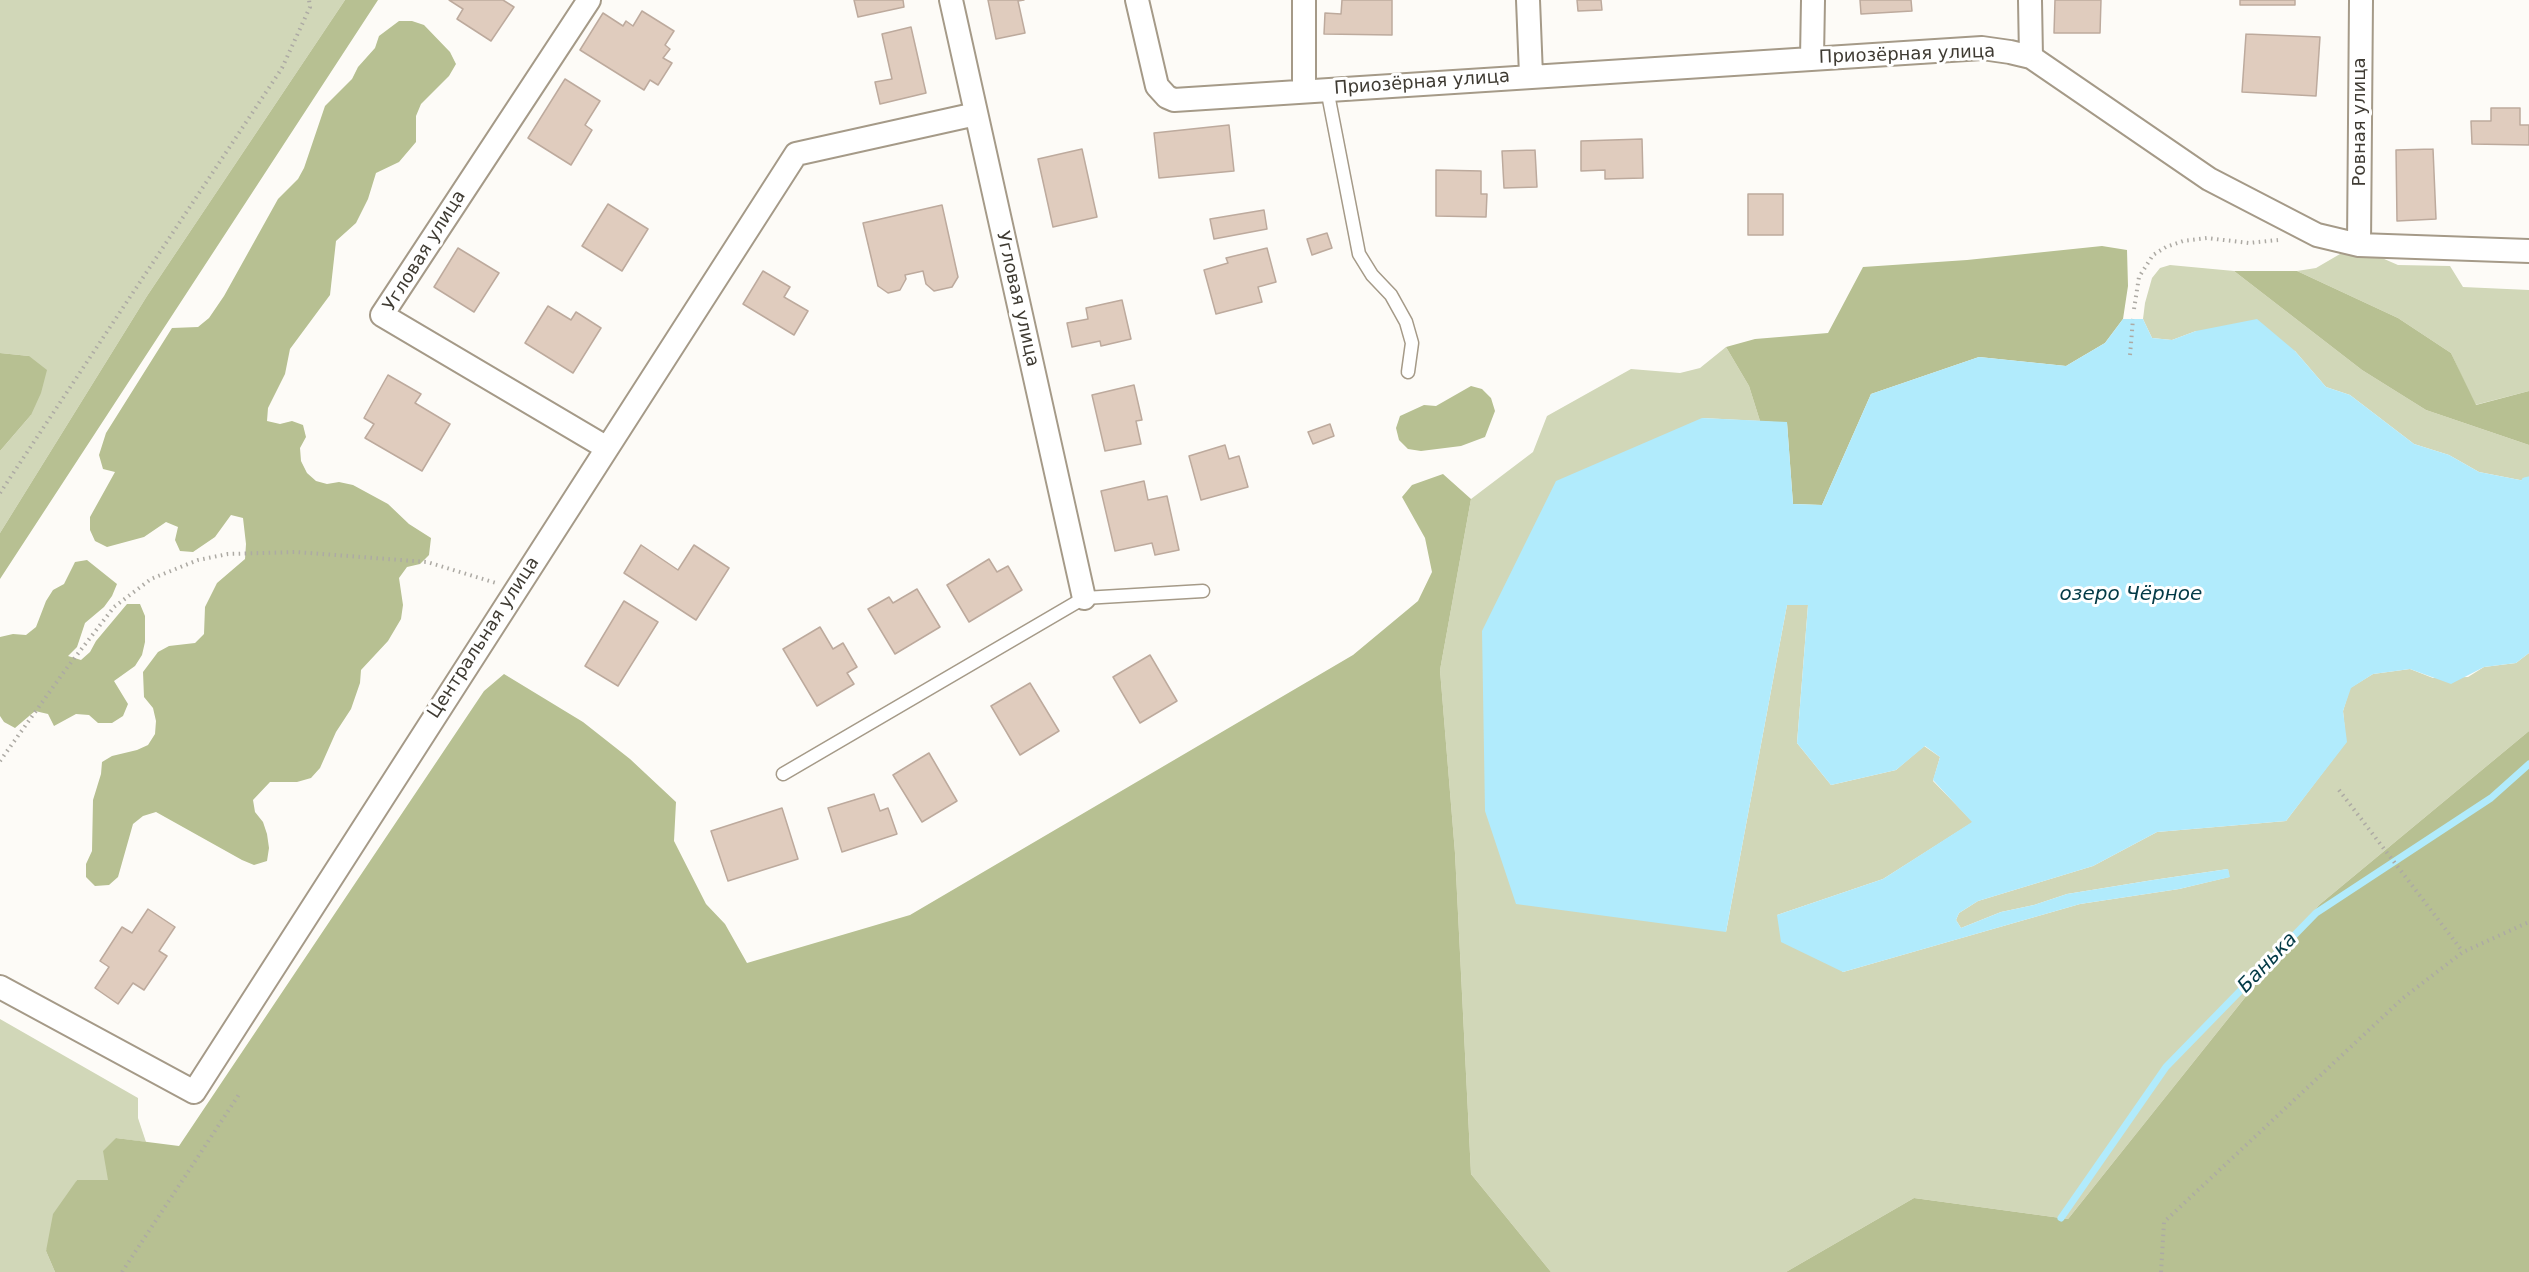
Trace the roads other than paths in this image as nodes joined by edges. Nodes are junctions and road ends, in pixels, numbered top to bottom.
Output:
1 (589, 0) edge
2 (951, 0) edge
3 (1137, 0) edge
4 (1304, 0) edge
5 (1528, 0) edge
6 (1813, 0) edge
7 (2030, 0) edge
8 (2361, 0) edge
9 (2031, 57) junction
10 (1812, 58) junction
11 (1531, 75) junction
12 (1327, 89) junction
13 (1304, 90) junction
14 (976, 114) junction
15 (2359, 245) junction
16 (2529, 251) edge
17 (1408, 372) dead end
18 (607, 448) junction
19 (1203, 591) dead end
20 (1084, 598) junction
21 (783, 774) dead end
22 (0, 987) edge

1 - 18 street, Угловая улица
2 - 14 street, Угловая улица
3 - 13 street, Приозёрная улица
4 - 13 street
5 - 11 street
6 - 10 street
7 - 9 street
8 - 15 street, Ровная улица
9 - 10 street, Приозёрная улица
9 - 15 street, Приозёрная улица
10 - 11 street, Приозёрная улица
11 - 12 street, Приозёрная улица
12 - 13 street, Приозёрная улица
12 - 17 lane
14 - 18 street, Центральная улица
14 - 20 street, Угловая улица
15 - 16 street, Приозёрная улица
18 - 22 street, Центральная улица
19 - 20 lane
20 - 21 lane

